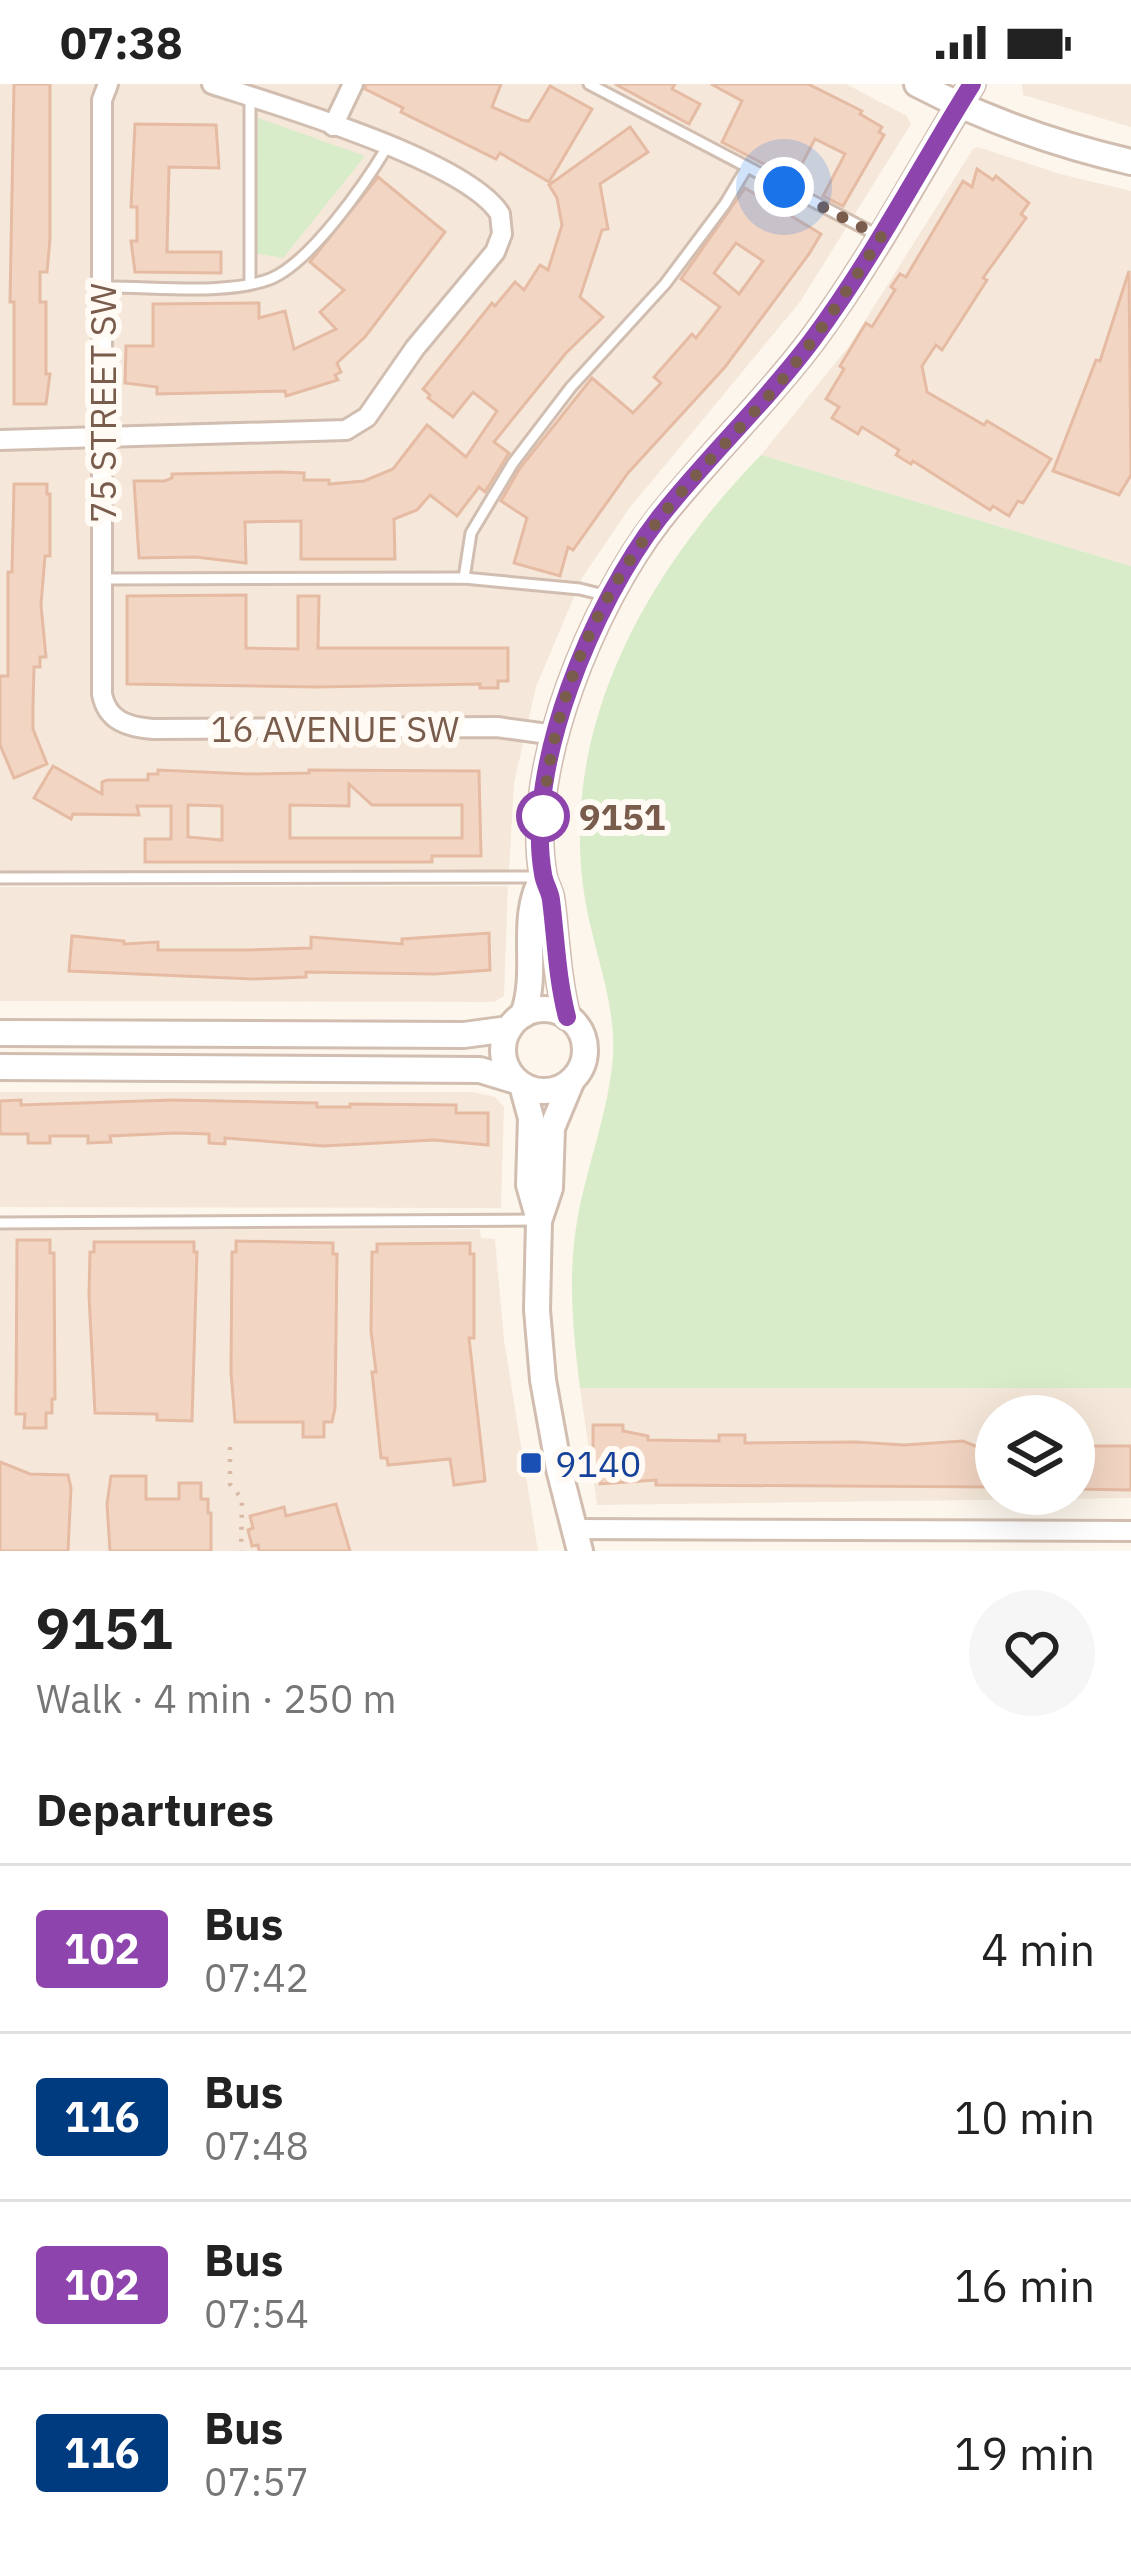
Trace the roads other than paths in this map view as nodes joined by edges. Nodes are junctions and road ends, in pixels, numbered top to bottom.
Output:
1 (108, 84) edge
2 (212, 84) edge
3 (353, 84) edge
4 (590, 84) edge
5 (917, 84) edge
6 (966, 94) edge
7 (250, 97) junction
8 (333, 126) junction
9 (387, 147) junction
10 (1131, 162) edge
11 (747, 167) junction
12 (881, 237) junction
13 (250, 284) junction
14 (102, 287) junction
15 (102, 437) junction
16 (0, 440) edge
17 (464, 578) junction
18 (102, 579) junction
19 (610, 596) junction
20 (116, 719) joint
21 (555, 735) junction
22 (543, 877) junction
23 (0, 878) edge
24 (567, 1017) junction
25 (516, 1022) junction
26 (0, 1033) edge
27 (0, 1067) edge
28 (572, 1080) junction
29 (519, 1083) junction
30 (539, 1220) junction
31 (0, 1223) edge
32 (1131, 1532) edge
33 (576, 1540) edge

1 - 14 street, 75 STREET SW
2 - 7 street
3 - 8 street
4 - 11 lane
5 - 6 street
6 - 10 street
6 - 12 street
7 - 8 street
7 - 13 lane
8 - 9 street
9 - 13 lane
9 - 15 street
11 - 12 lane
11 - 17 lane
12 - 19 street
13 - 14 lane
14 - 15 street, 75 STREET SW
15 - 16 street
15 - 18 street, 75 STREET SW
17 - 18 lane
17 - 19 lane
18 - 20 street, 75 STREET SW
19 - 21 street
20 - 21 street, 16 AVENUE SW
21 - 22 street
22 - 23 lane
22 - 24 street
22 - 25 street
24 - 25 street
24 - 28 street
25 - 26 street
25 - 29 street
27 - 29 street
28 - 29 street
28 - 30 street
29 - 30 street
30 - 31 lane
30 - 33 street
32 - 33 street

